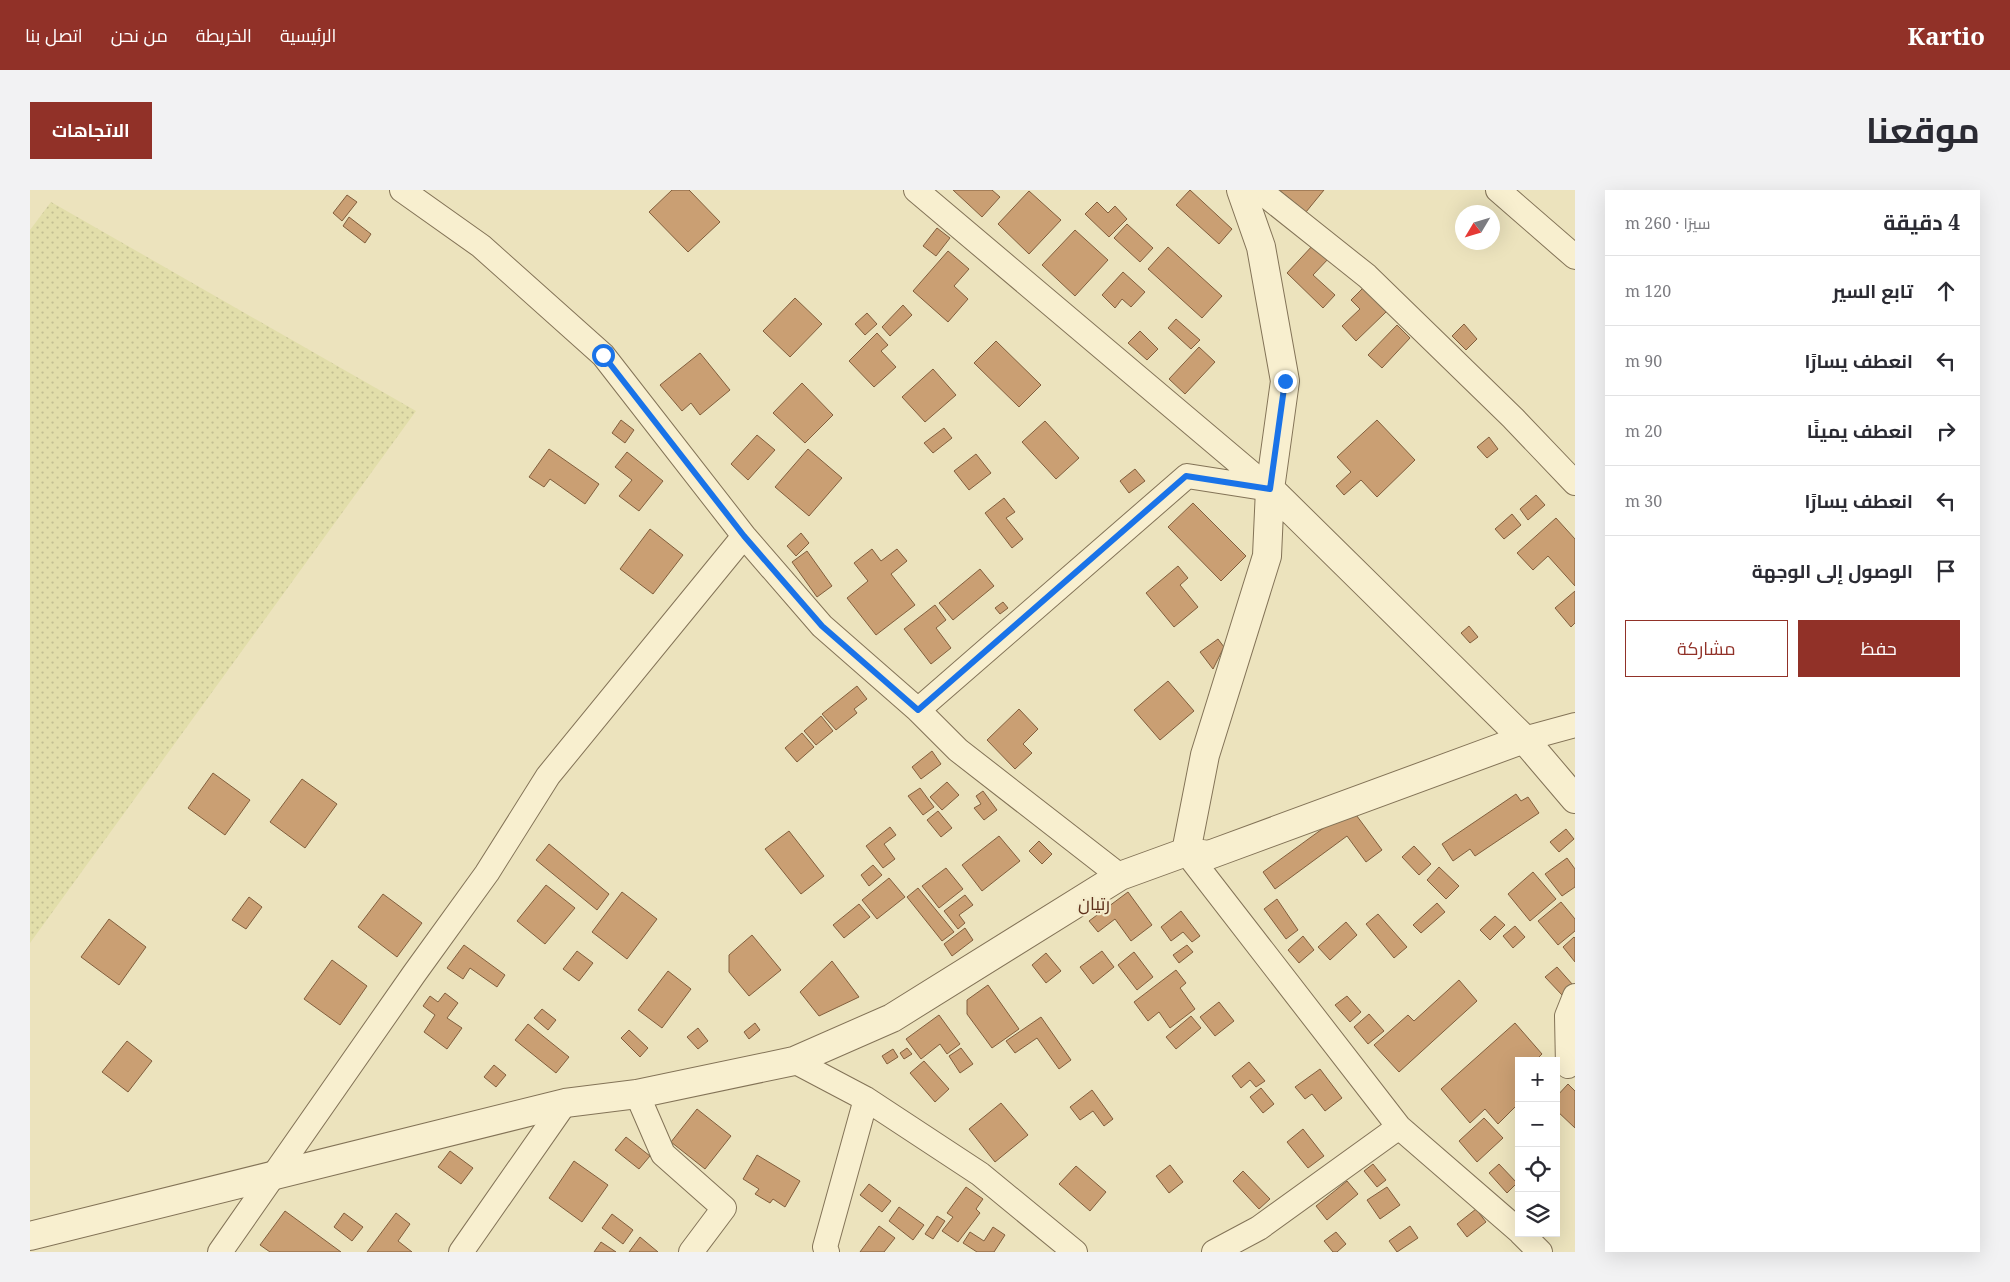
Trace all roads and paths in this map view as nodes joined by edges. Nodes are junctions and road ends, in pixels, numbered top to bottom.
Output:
1 (402, 190) edge
2 (916, 190) edge
3 (1241, 190) edge
4 (1259, 190) edge
5 (1498, 190) edge
6 (1575, 257) edge
7 (1575, 483) edge
8 (1270, 489) junction
9 (744, 536) junction
10 (918, 710) junction
11 (1575, 725) edge
12 (1524, 739) junction
13 (1575, 799) edge
14 (1186, 852) junction
15 (1120, 876) junction
16 (1575, 996) edge
17 (794, 1061) junction
18 (1568, 1066) dead end
19 (637, 1094) junction
20 (866, 1099) junction
21 (565, 1103) junction
22 (1398, 1127) junction
23 (274, 1175) junction
24 (1515, 1228) edge
25 (30, 1236) edge
26 (1525, 1237) edge
27 (220, 1252) edge
28 (461, 1252) edge
29 (691, 1252) edge
30 (827, 1252) edge
31 (1074, 1252) edge
32 (1214, 1252) edge
33 (1540, 1252) edge

1 - 9 street
2 - 8 street
3 - 8 street
4 - 7 street
5 - 6 street
8 - 10 street
8 - 12 street
8 - 14 street
9 - 10 street
9 - 23 street
10 - 15 street
11 - 12 street
12 - 13 street
12 - 14 street
14 - 15 street
14 - 22 street
15 - 17 street
16 - 18 street
17 - 19 street
17 - 20 street
19 - 21 street
19 - 29 street
20 - 30 street
20 - 31 street
21 - 23 street
21 - 28 street
22 - 24 street
22 - 32 street
23 - 25 street
23 - 27 street
26 - 33 street

